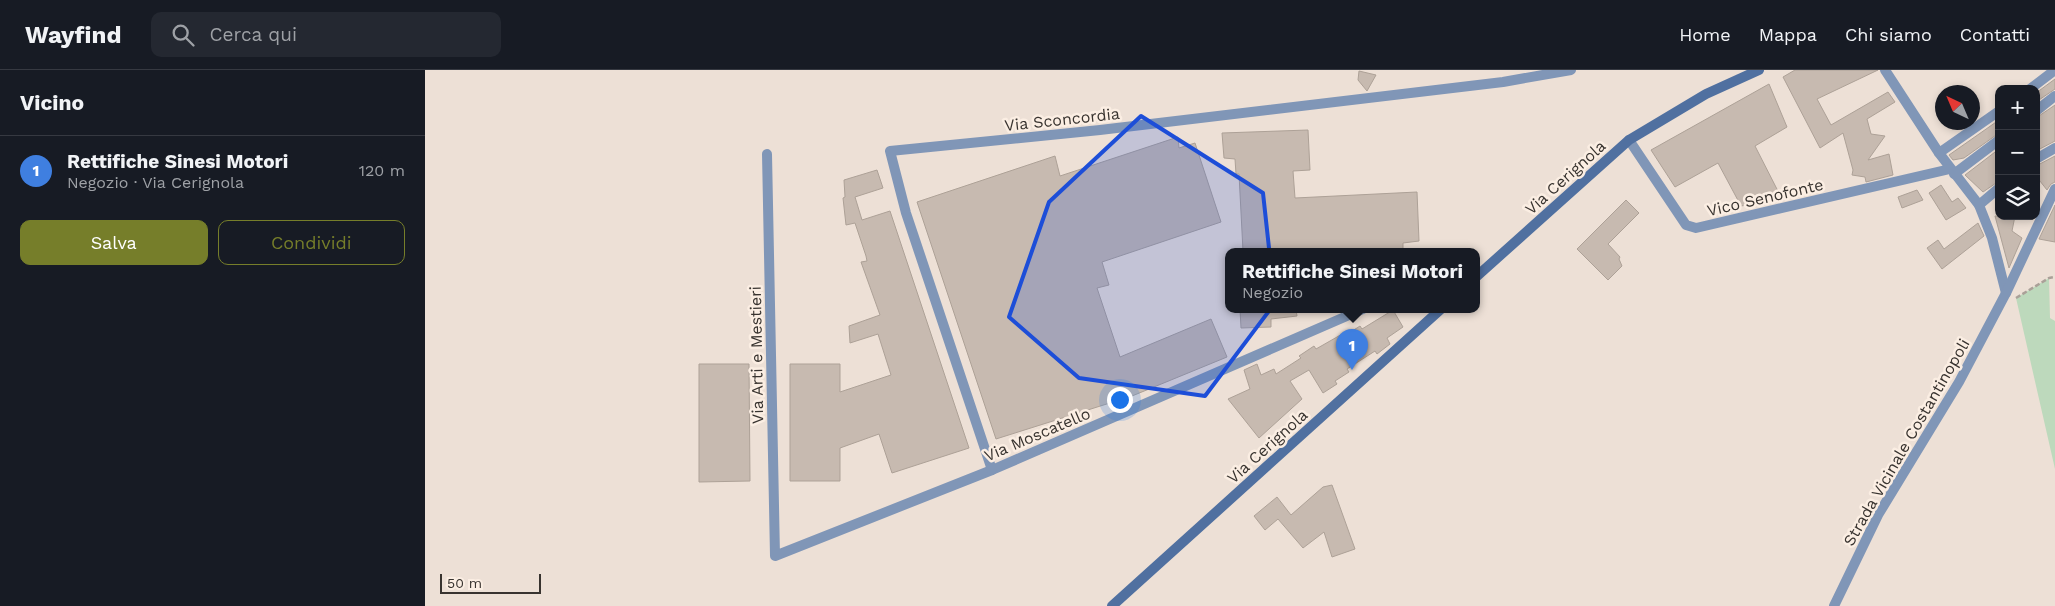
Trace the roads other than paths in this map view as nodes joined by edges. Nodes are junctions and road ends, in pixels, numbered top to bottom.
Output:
1 (1571, 70) edge
2 (1759, 70) edge
3 (1885, 70) edge
4 (2055, 70) edge
5 (2035, 85) edge
6 (2055, 96) edge
7 (2040, 108) edge
8 (1995, 114) edge
9 (1629, 140) junction
10 (1995, 143) edge
11 (2055, 148) edge
12 (1939, 153) junction
13 (767, 154) dead end
14 (2040, 157) edge
15 (1952, 172) junction
16 (2055, 189) edge
17 (1995, 191) edge
18 (1979, 205) junction
19 (1480, 273) edge
20 (2006, 293) junction
21 (1354, 313) edge
22 (1437, 313) edge
23 (992, 470) junction
24 (775, 556) joint
25 (1113, 606) edge
26 (1834, 606) edge

1 - 23 street, Via Sconcordia
2 - 9 street, Via Cerignola
3 - 12 street
4 - 5 street
6 - 7 street
8 - 12 street
9 - 15 street, Vico Senofonte
9 - 19 street, Via Cerignola
10 - 15 street
11 - 14 street
12 - 15 street
13 - 24 street, Via Arti e Mestieri
15 - 18 street
16 - 20 street, Strada Vicinale Costantinopoli
17 - 18 street
18 - 20 street
20 - 26 street, Strada Vicinale Costantinopoli
21 - 23 street, Via Moscatello
22 - 25 street, Via Cerignola
23 - 24 street, Via Moscatello

